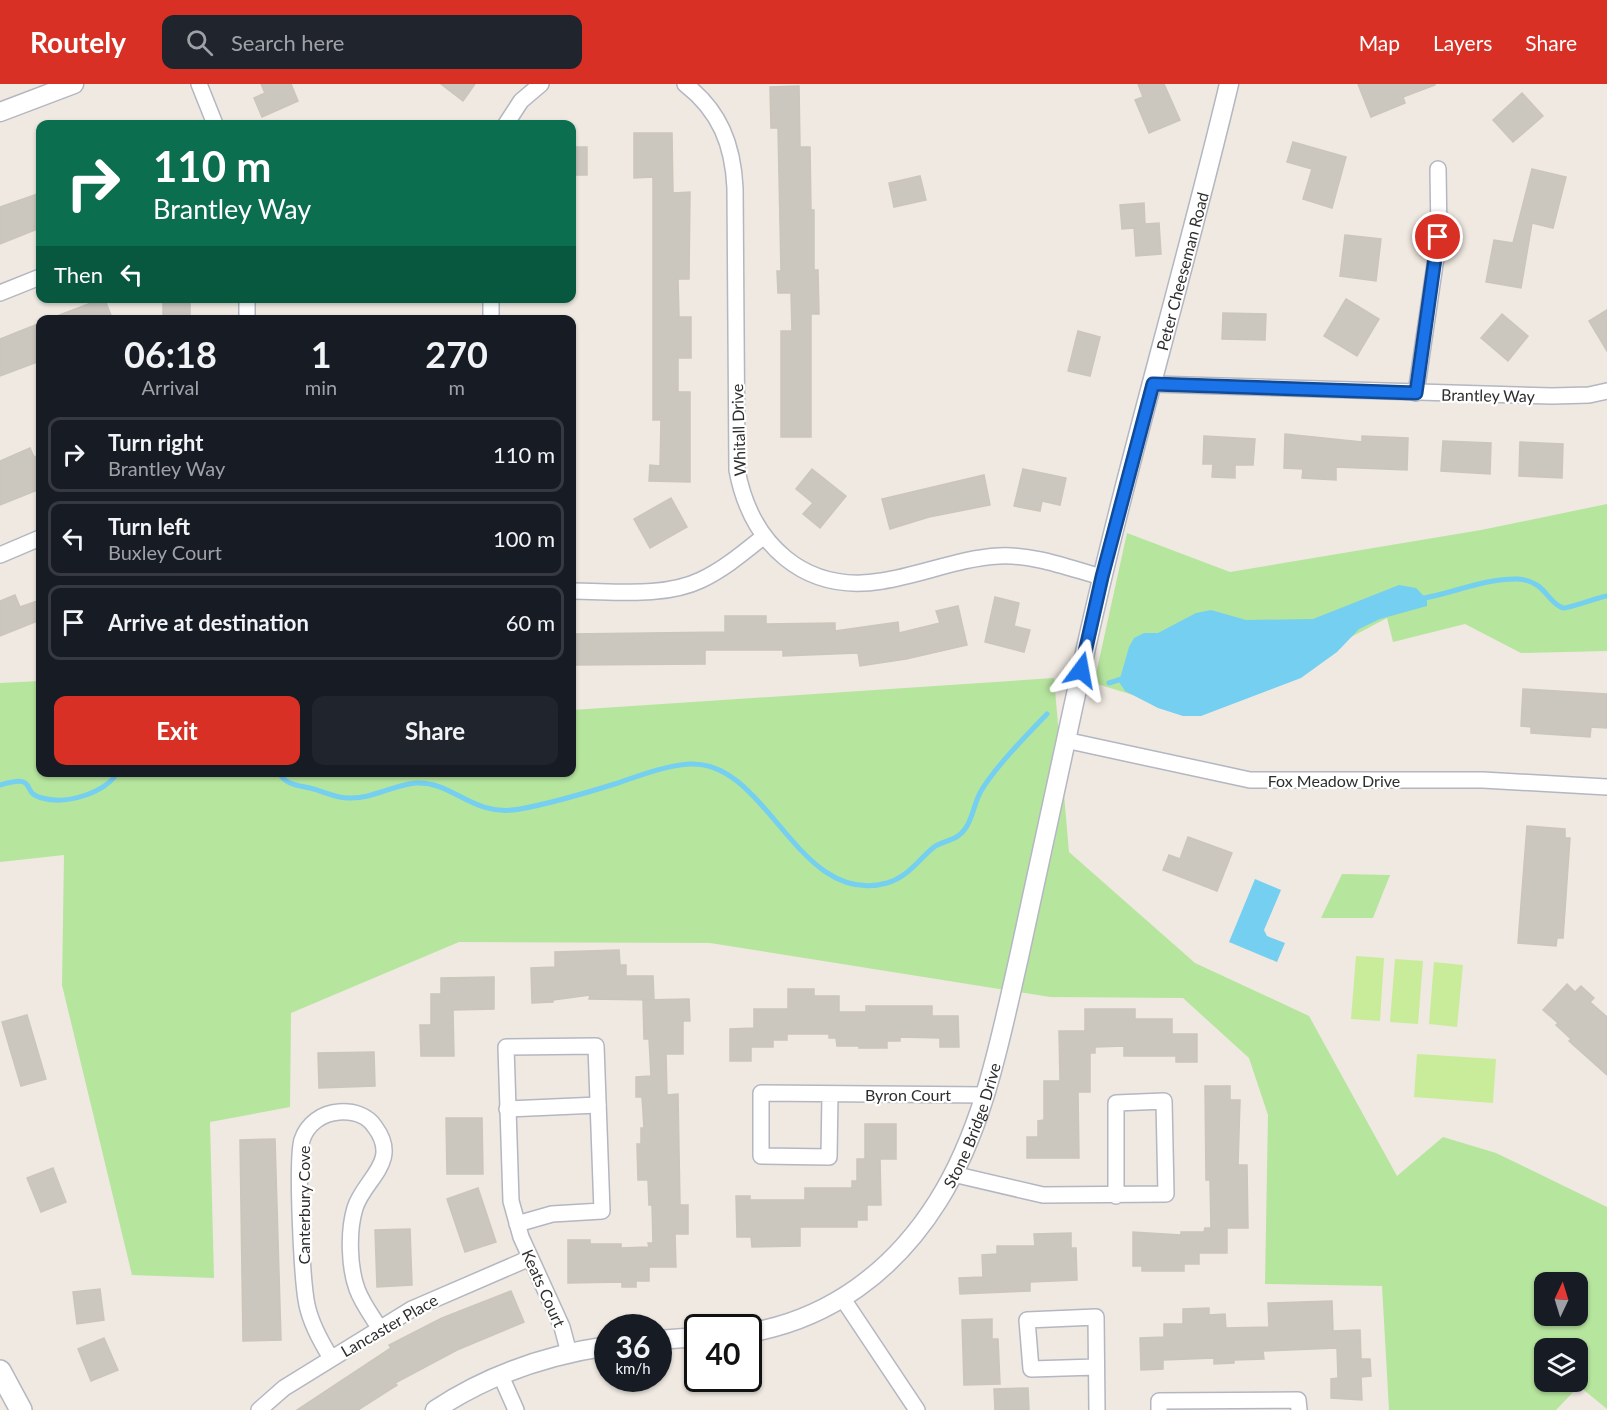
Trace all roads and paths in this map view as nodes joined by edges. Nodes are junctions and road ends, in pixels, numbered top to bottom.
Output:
1 (74, 84) edge
2 (199, 84) edge
3 (541, 84) edge
4 (685, 84) edge
5 (1229, 84) edge
6 (0, 112) edge
7 (213, 120) edge
8 (509, 120) edge
9 (1438, 169) dead end
10 (36, 279) edge
11 (0, 293) edge
12 (1153, 384) junction
13 (1607, 391) edge
14 (1416, 393) junction
15 (763, 537) junction
16 (36, 540) edge
17 (0, 555) edge
18 (1102, 577) junction
19 (576, 591) edge
20 (1065, 740) junction
21 (1607, 787) edge
22 (1052, 811) joint
23 (830, 1094) junction
24 (985, 1095) junction
25 (598, 1105) junction
26 (507, 1109) junction
27 (953, 1174) junction
28 (1116, 1196) junction
29 (517, 1224) junction
30 (530, 1258) junction
31 (843, 1299) junction
32 (380, 1329) junction
33 (762, 1330) edge
34 (594, 1349) edge
35 (569, 1353) junction
36 (331, 1358) junction
37 (1096, 1367) junction
38 (0, 1371) edge
39 (501, 1376) junction
40 (21, 1410) edge
41 (259, 1410) edge
42 (435, 1410) edge
43 (516, 1410) edge
44 (917, 1410) edge
45 (1096, 1410) edge
46 (1159, 1410) edge
47 (1299, 1410) edge

1 - 6 street
2 - 7 street
3 - 8 street
4 - 15 street, Whitall Drive
5 - 12 street, Peter Cheeseman Road
9 - 14 street
10 - 11 street
12 - 14 street, Brantley Way
12 - 18 street, Peter Cheeseman Road
13 - 14 street, Brantley Way
15 - 18 street, Whitall Drive
15 - 19 street
16 - 17 street
18 - 20 street, Peter Cheeseman Road
20 - 21 street, Fox Meadow Drive
20 - 22 street, Peter Cheeseman Road
22 - 24 street, Stone Bridge Drive
23 - 23 street, Byron Court
23 - 24 street, Byron Court
24 - 27 street, Stone Bridge Drive
25 - 26 street
25 - 26 street, Keats Court
25 - 29 street, Keats Court
26 - 29 street, Keats Court
27 - 28 street
27 - 31 street, Stone Bridge Drive
28 - 28 street
29 - 30 street, Keats Court
30 - 32 street, Lancaster Place
30 - 35 street, Keats Court
31 - 33 street, Stone Bridge Drive
31 - 44 street
32 - 36 street, Lancaster Place
32 - 36 street, Canterbury Cove
34 - 35 street
35 - 39 street
36 - 41 street, Lancaster Place
37 - 37 street
37 - 45 street
38 - 40 main road
39 - 42 street
39 - 43 street
46 - 47 street

